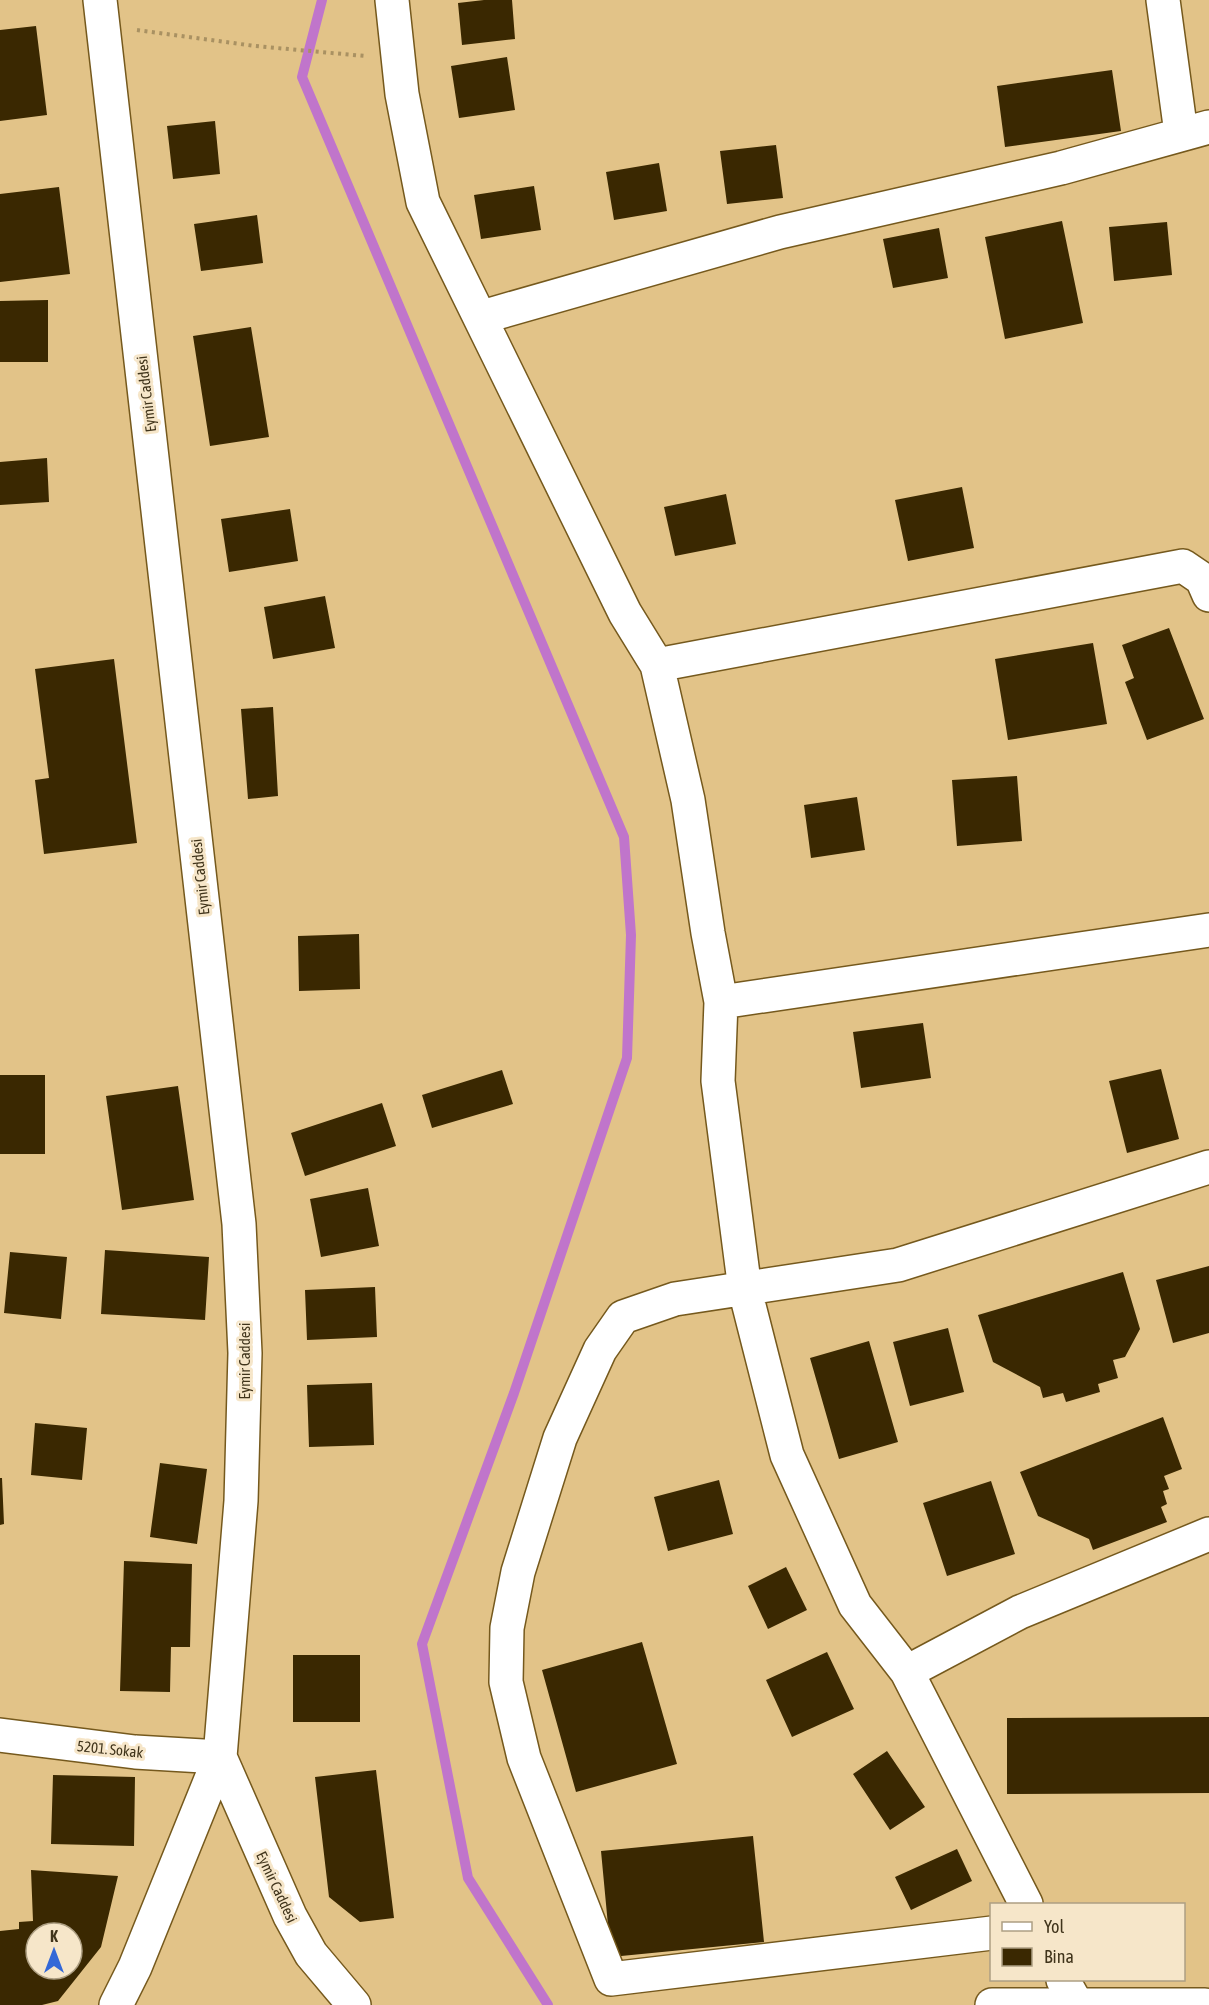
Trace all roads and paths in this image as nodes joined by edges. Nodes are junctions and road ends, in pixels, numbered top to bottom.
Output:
1 (100, 0) edge
2 (392, 0) edge
3 (1163, 0) edge
4 (104, 33) junction
5 (332, 54) dead end
6 (1195, 130) edge
7 (482, 317) junction
8 (1209, 595) edge
9 (657, 664) junction
10 (1209, 930) edge
11 (721, 1002) junction
12 (1209, 1167) edge
13 (745, 1290) junction
14 (1209, 1534) edge
15 (907, 1672) junction
16 (0, 1735) edge
17 (220, 1757) junction
18 (1025, 1903) edge
19 (990, 1933) edge
20 (1069, 1991) edge
21 (116, 2005) edge
22 (354, 2005) edge
23 (992, 2005) edge
24 (1205, 2005) edge

1 - 4 main road, Eymir Caddesi
2 - 7 main road
3 - 6 main road
4 - 5 path
4 - 17 main road, Eymir Caddesi
6 - 7 main road
7 - 9 main road
8 - 9 main road
9 - 11 main road
10 - 11 main road
11 - 13 main road
12 - 13 main road
13 - 15 main road
13 - 19 main road
14 - 15 main road
15 - 18 main road
16 - 17 main road, 5201. Sokak
17 - 21 main road, Eymir Caddesi
17 - 22 main road, Eymir Caddesi
20 - 23 main road
20 - 24 main road

